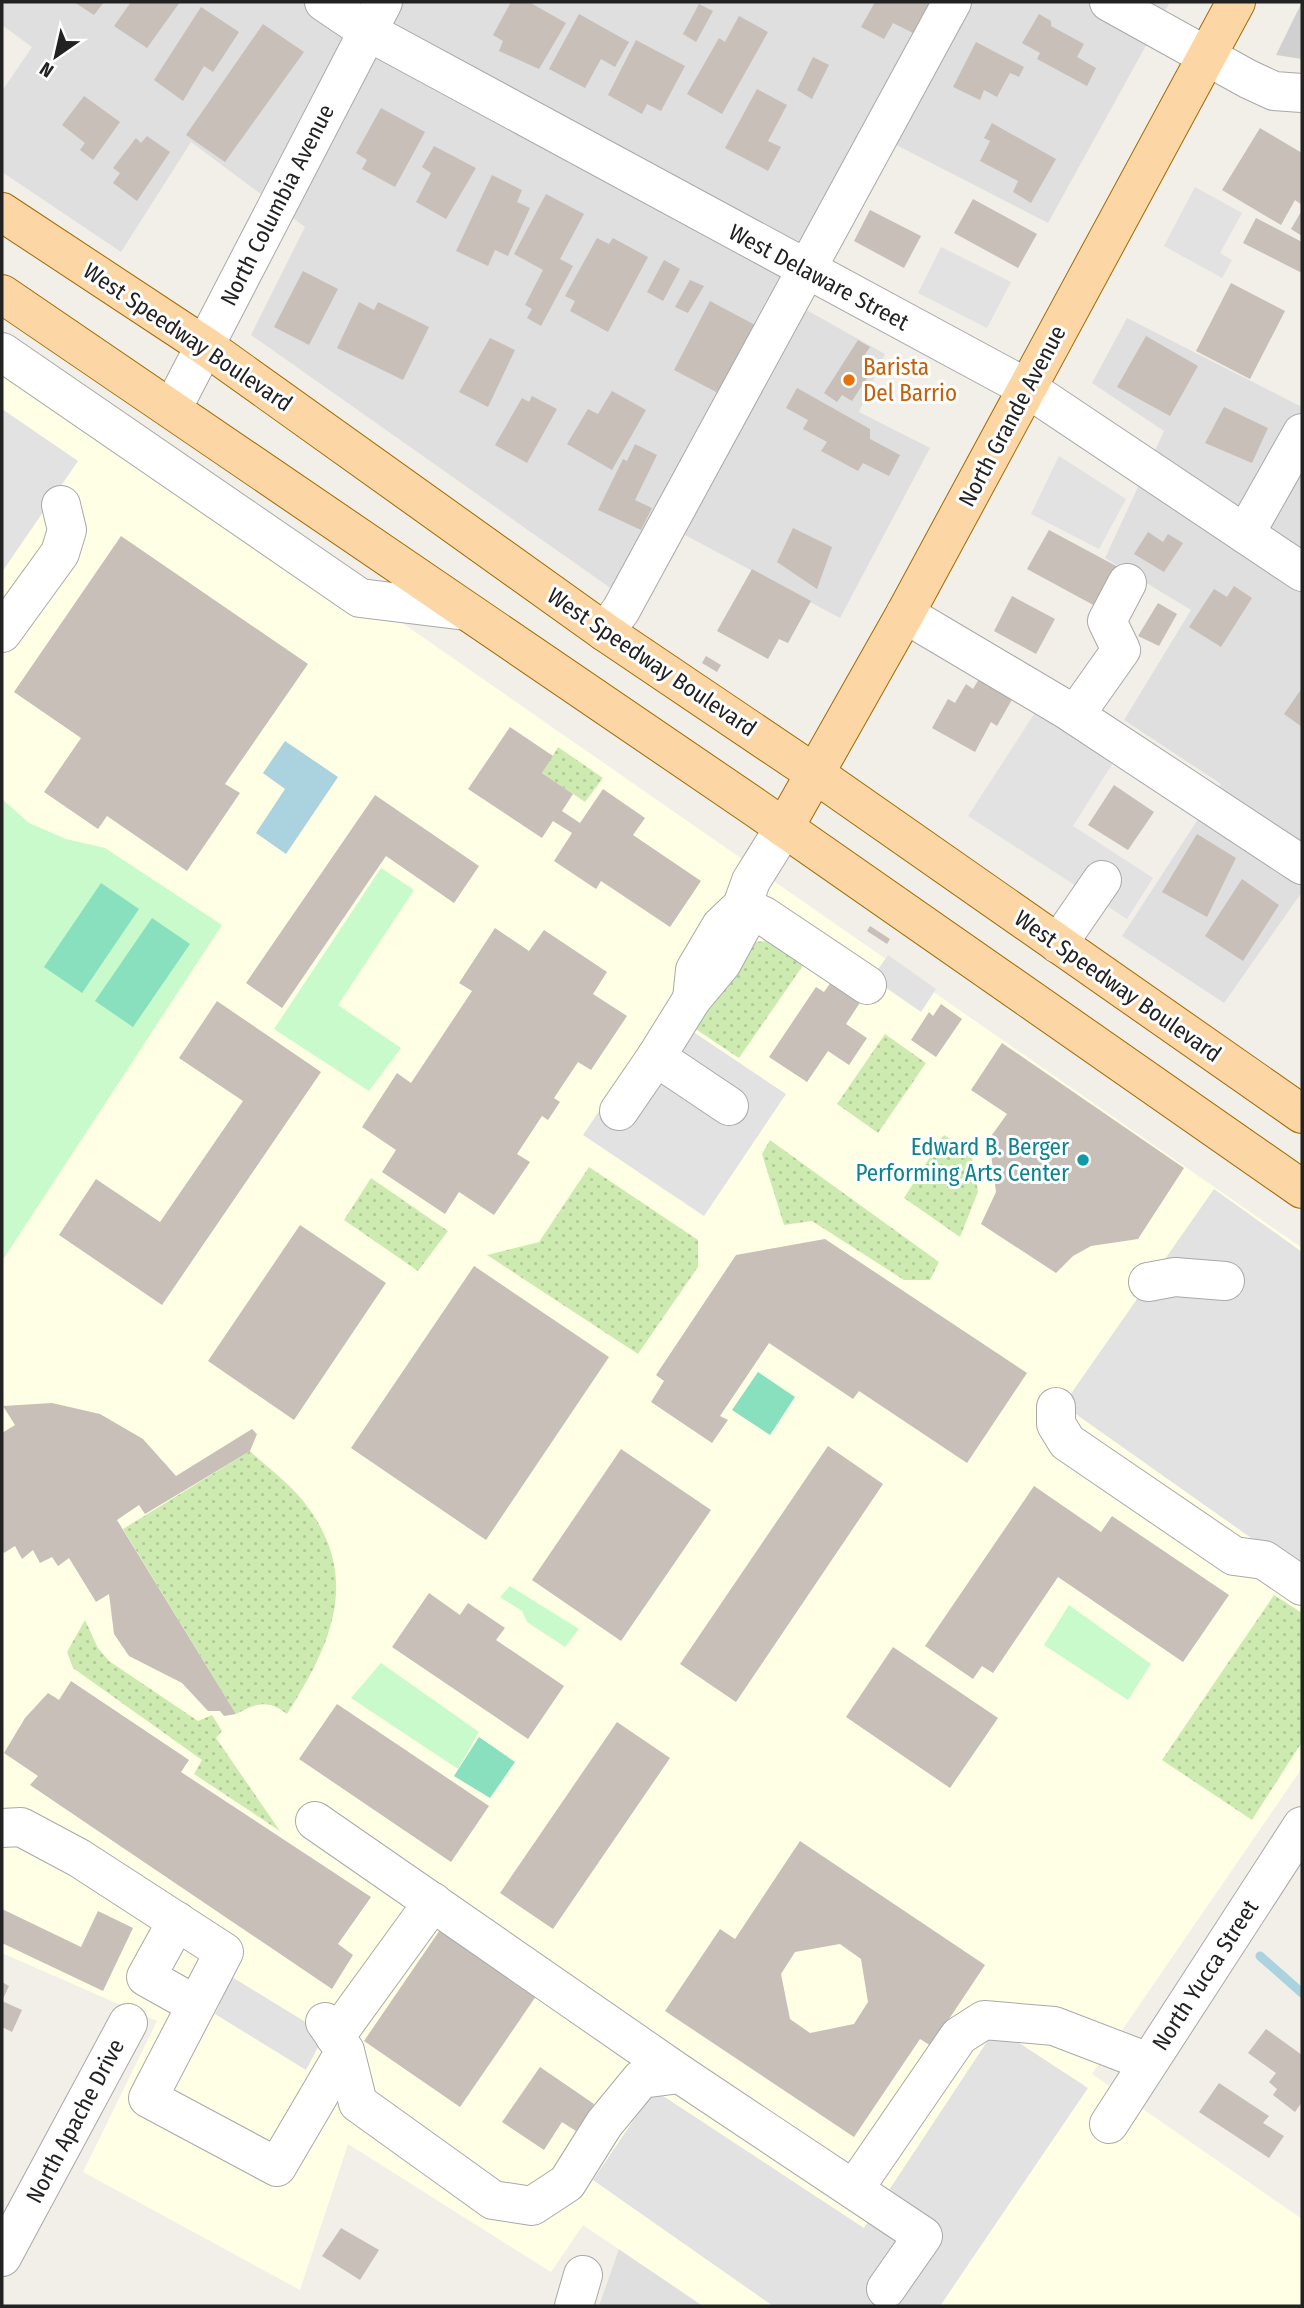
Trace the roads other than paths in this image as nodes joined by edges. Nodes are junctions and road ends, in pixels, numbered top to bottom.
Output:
1 (324, 2) edge
2 (953, 2) edge
3 (1108, 2) edge
4 (1236, 2) edge
5 (375, 16) edge
6 (1209, 57) junction
7 (1302, 93) edge
8 (2, 212) edge
9 (806, 270) junction
10 (2, 294) edge
11 (205, 346) junction
12 (2, 352) edge
13 (1027, 388) junction
14 (172, 408) junction
15 (1302, 433) edge
16 (61, 505) dead end
17 (1245, 534) junction
18 (1302, 572) edge
19 (1127, 583) dead end
20 (466, 611) junction
21 (905, 614) junction
22 (605, 632) junction
23 (2, 633) edge
24 (1075, 715) junction
25 (814, 773) junction
26 (784, 828) junction
27 (1302, 865) edge
28 (1102, 880) dead end
29 (742, 906) junction
30 (1058, 944) junction
31 (867, 985) dead end
32 (656, 1057) junction
33 (729, 1106) dead end
34 (620, 1111) dead end
35 (1302, 1114) edge
36 (1302, 1189) edge
37 (1225, 1281) dead end
38 (1148, 1282) dead end
39 (1056, 1407) dead end
40 (1302, 1586) edge
41 (315, 1821) dead end
42 (1302, 1826) edge
43 (2, 1828) edge
44 (433, 1902) junction
45 (177, 1921) junction
46 (196, 2005) junction
47 (128, 2022) dead end
48 (335, 2037) junction
49 (1148, 2062) junction
50 (680, 2074) junction
51 (1109, 2124) dead end
52 (854, 2189) junction
53 (2, 2258) edge
54 (886, 2289) dead end

1 - 5 street, West Delaware Street
2 - 9 street
3 - 6 street
4 - 6 main road, North Grande Avenue
5 - 9 street, West Delaware Street
5 - 11 street, North Columbia Avenue
6 - 7 street
6 - 13 main road, North Grande Avenue
8 - 11 main road, West Speedway Boulevard
9 - 13 street, West Delaware Street
9 - 22 street
10 - 14 main road
11 - 14 street, North Columbia Avenue
11 - 22 main road, West Speedway Boulevard
12 - 20 street
13 - 17 street, West Delaware Street
13 - 21 main road, North Grande Avenue
14 - 20 main road
15 - 17 street
16 - 23 street
17 - 18 street, West Delaware Street
19 - 24 street
20 - 26 main road
21 - 24 street
21 - 25 main road, North Grande Avenue
22 - 25 main road, West Speedway Boulevard
24 - 27 street
25 - 26 main road, North Grande Avenue
25 - 30 main road, West Speedway Boulevard
26 - 29 street
26 - 36 main road
28 - 30 street
29 - 31 street
29 - 32 street
30 - 35 main road, West Speedway Boulevard
32 - 33 street
32 - 34 street
37 - 38 street
39 - 40 street
41 - 44 street
42 - 49 street, North Yucca Street
43 - 45 street
44 - 48 street
44 - 50 street
45 - 46 street
45 - 46 street
46 - 48 street
47 - 53 street, North Apache Drive
48 - 50 street
49 - 51 street, North Yucca Street
49 - 52 street
50 - 52 street
52 - 54 street

